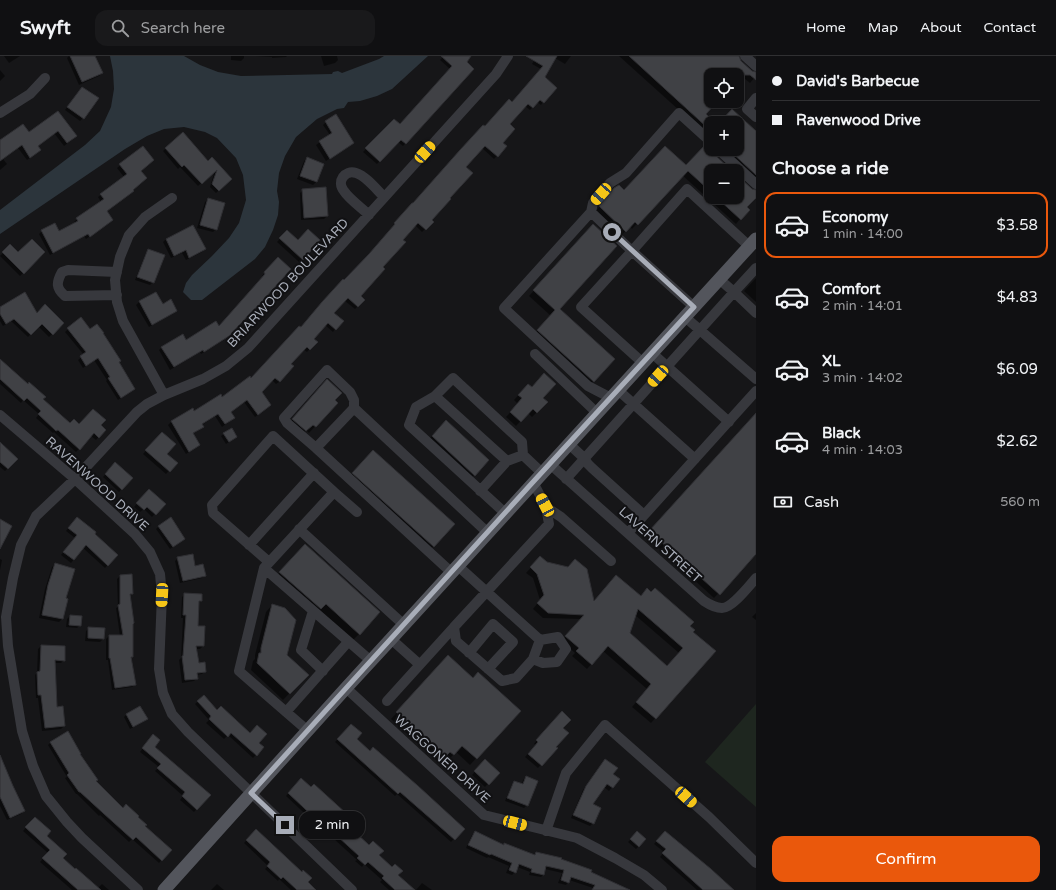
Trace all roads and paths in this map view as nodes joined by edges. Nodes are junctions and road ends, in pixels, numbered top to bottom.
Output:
1 (508, 56) edge
2 (745, 56) edge
3 (756, 66) edge
4 (45, 78) dead end
5 (756, 98) edge
6 (0, 113) edge
7 (756, 118) edge
8 (704, 136) edge
9 (726, 156) edge
10 (756, 184) edge
11 (384, 197) junction
12 (172, 198) dead end
13 (591, 212) junction
14 (369, 214) junction
15 (754, 242) edge
16 (632, 251) junction
17 (756, 268) edge
18 (117, 272) junction
19 (719, 279) junction
20 (734, 292) junction
21 (117, 295) junction
22 (690, 312) junction
23 (756, 313) edge
24 (700, 329) junction
25 (652, 353) junction
26 (535, 354) dead end
27 (643, 362) junction
28 (667, 367) junction
29 (756, 379) edge
30 (756, 391) edge
31 (615, 394) junction
32 (164, 395) junction
33 (435, 396) junction
34 (634, 403) junction
35 (354, 408) junction
36 (597, 413) junction
37 (0, 415) edge
38 (728, 422) junction
39 (569, 444) junction
40 (316, 448) junction
41 (523, 455) junction
42 (584, 458) junction
43 (695, 459) junction
44 (507, 461) junction
45 (314, 473) junction
46 (542, 473) junction
47 (566, 478) junction
48 (75, 480) junction
49 (480, 491) junction
50 (334, 492) junction
51 (546, 507) junction
52 (357, 512) dead end
53 (505, 514) junction
54 (644, 515) junction
55 (299, 529) junction
56 (488, 533) junction
57 (628, 533) junction
58 (249, 545) junction
59 (611, 561) dead end
60 (267, 565) junction
61 (455, 569) junction
62 (756, 578) edge
63 (486, 592) junction
64 (313, 611) junction
65 (404, 625) junction
66 (454, 627) junction
67 (391, 639) junction
68 (540, 640) junction
69 (348, 642) junction
70 (469, 653) junction
71 (533, 659) junction
72 (370, 661) junction
73 (419, 664) junction
74 (488, 669) junction
75 (322, 671) junction
76 (346, 688) junction
77 (387, 701) dead end
78 (286, 712) junction
79 (308, 731) junction
80 (251, 793) junction
81 (546, 831) junction
82 (756, 863) edge
83 (138, 890) edge
84 (164, 890) edge
85 (352, 890) edge
86 (662, 890) edge

1 - 11 street, BRIARWOOD BOULEVARD
2 - 3 street
4 - 6 street
5 - 7 street
8 - 13 street
9 - 10 street
11 - 14 street, BRIARWOOD BOULEVARD
11 - 14 street
12 - 18 street
13 - 16 street
13 - 31 street
14 - 32 street, BRIARWOOD BOULEVARD
15 - 16 street
15 - 19 main road
16 - 22 street
16 - 27 street
17 - 20 street
18 - 21 street
18 - 21 street
19 - 20 street
19 - 22 main road
20 - 23 street
20 - 24 street
21 - 32 street
22 - 24 street
22 - 25 main road
24 - 28 street
24 - 29 street
25 - 27 main road
25 - 28 street
26 - 36 street
27 - 31 main road
28 - 34 street
28 - 38 street
30 - 38 street
31 - 34 street
31 - 36 main road
32 - 48 street, BRIARWOOD BOULEVARD
33 - 41 street
33 - 44 street
33 - 49 street
34 - 42 street
34 - 43 street
35 - 40 street
35 - 40 street
35 - 56 street
36 - 39 main road
37 - 48 street, RAVENWOOD DRIVE
38 - 43 street
39 - 42 street
39 - 46 main road
40 - 61 street
41 - 44 street
41 - 46 street, LAVERN STREET
42 - 47 street
42 - 54 street
43 - 54 street
44 - 49 street
45 - 50 street
45 - 58 street
45 - 58 street
46 - 47 street, LAVERN STREET
46 - 51 street
46 - 53 main road
47 - 57 street, LAVERN STREET
48 - 80 street, RAVENWOOD DRIVE
48 - 83 street, BRIARWOOD BOULEVARD
49 - 53 street
50 - 52 street
50 - 55 street
51 - 59 street
51 - 63 street
53 - 56 main road
54 - 57 street
55 - 60 street
55 - 65 street
56 - 61 main road
57 - 62 street, LAVERN STREET
58 - 60 street
60 - 64 street
60 - 78 street
61 - 63 street
61 - 65 main road
63 - 66 street
63 - 68 street
64 - 69 street
64 - 75 street
65 - 67 main road
66 - 70 street
66 - 73 street
67 - 72 main road
67 - 73 street
68 - 71 street
68 - 71 street
69 - 72 street
69 - 75 street
70 - 74 street
70 - 74 street
71 - 74 street
72 - 76 main road
73 - 77 street
75 - 78 street
76 - 79 main road
76 - 81 street, WAGGONER DRIVE
78 - 79 street
79 - 80 main road
80 - 84 main road
80 - 85 street, RAVENWOOD DRIVE
81 - 82 street
81 - 86 street, WAGGONER DRIVE

